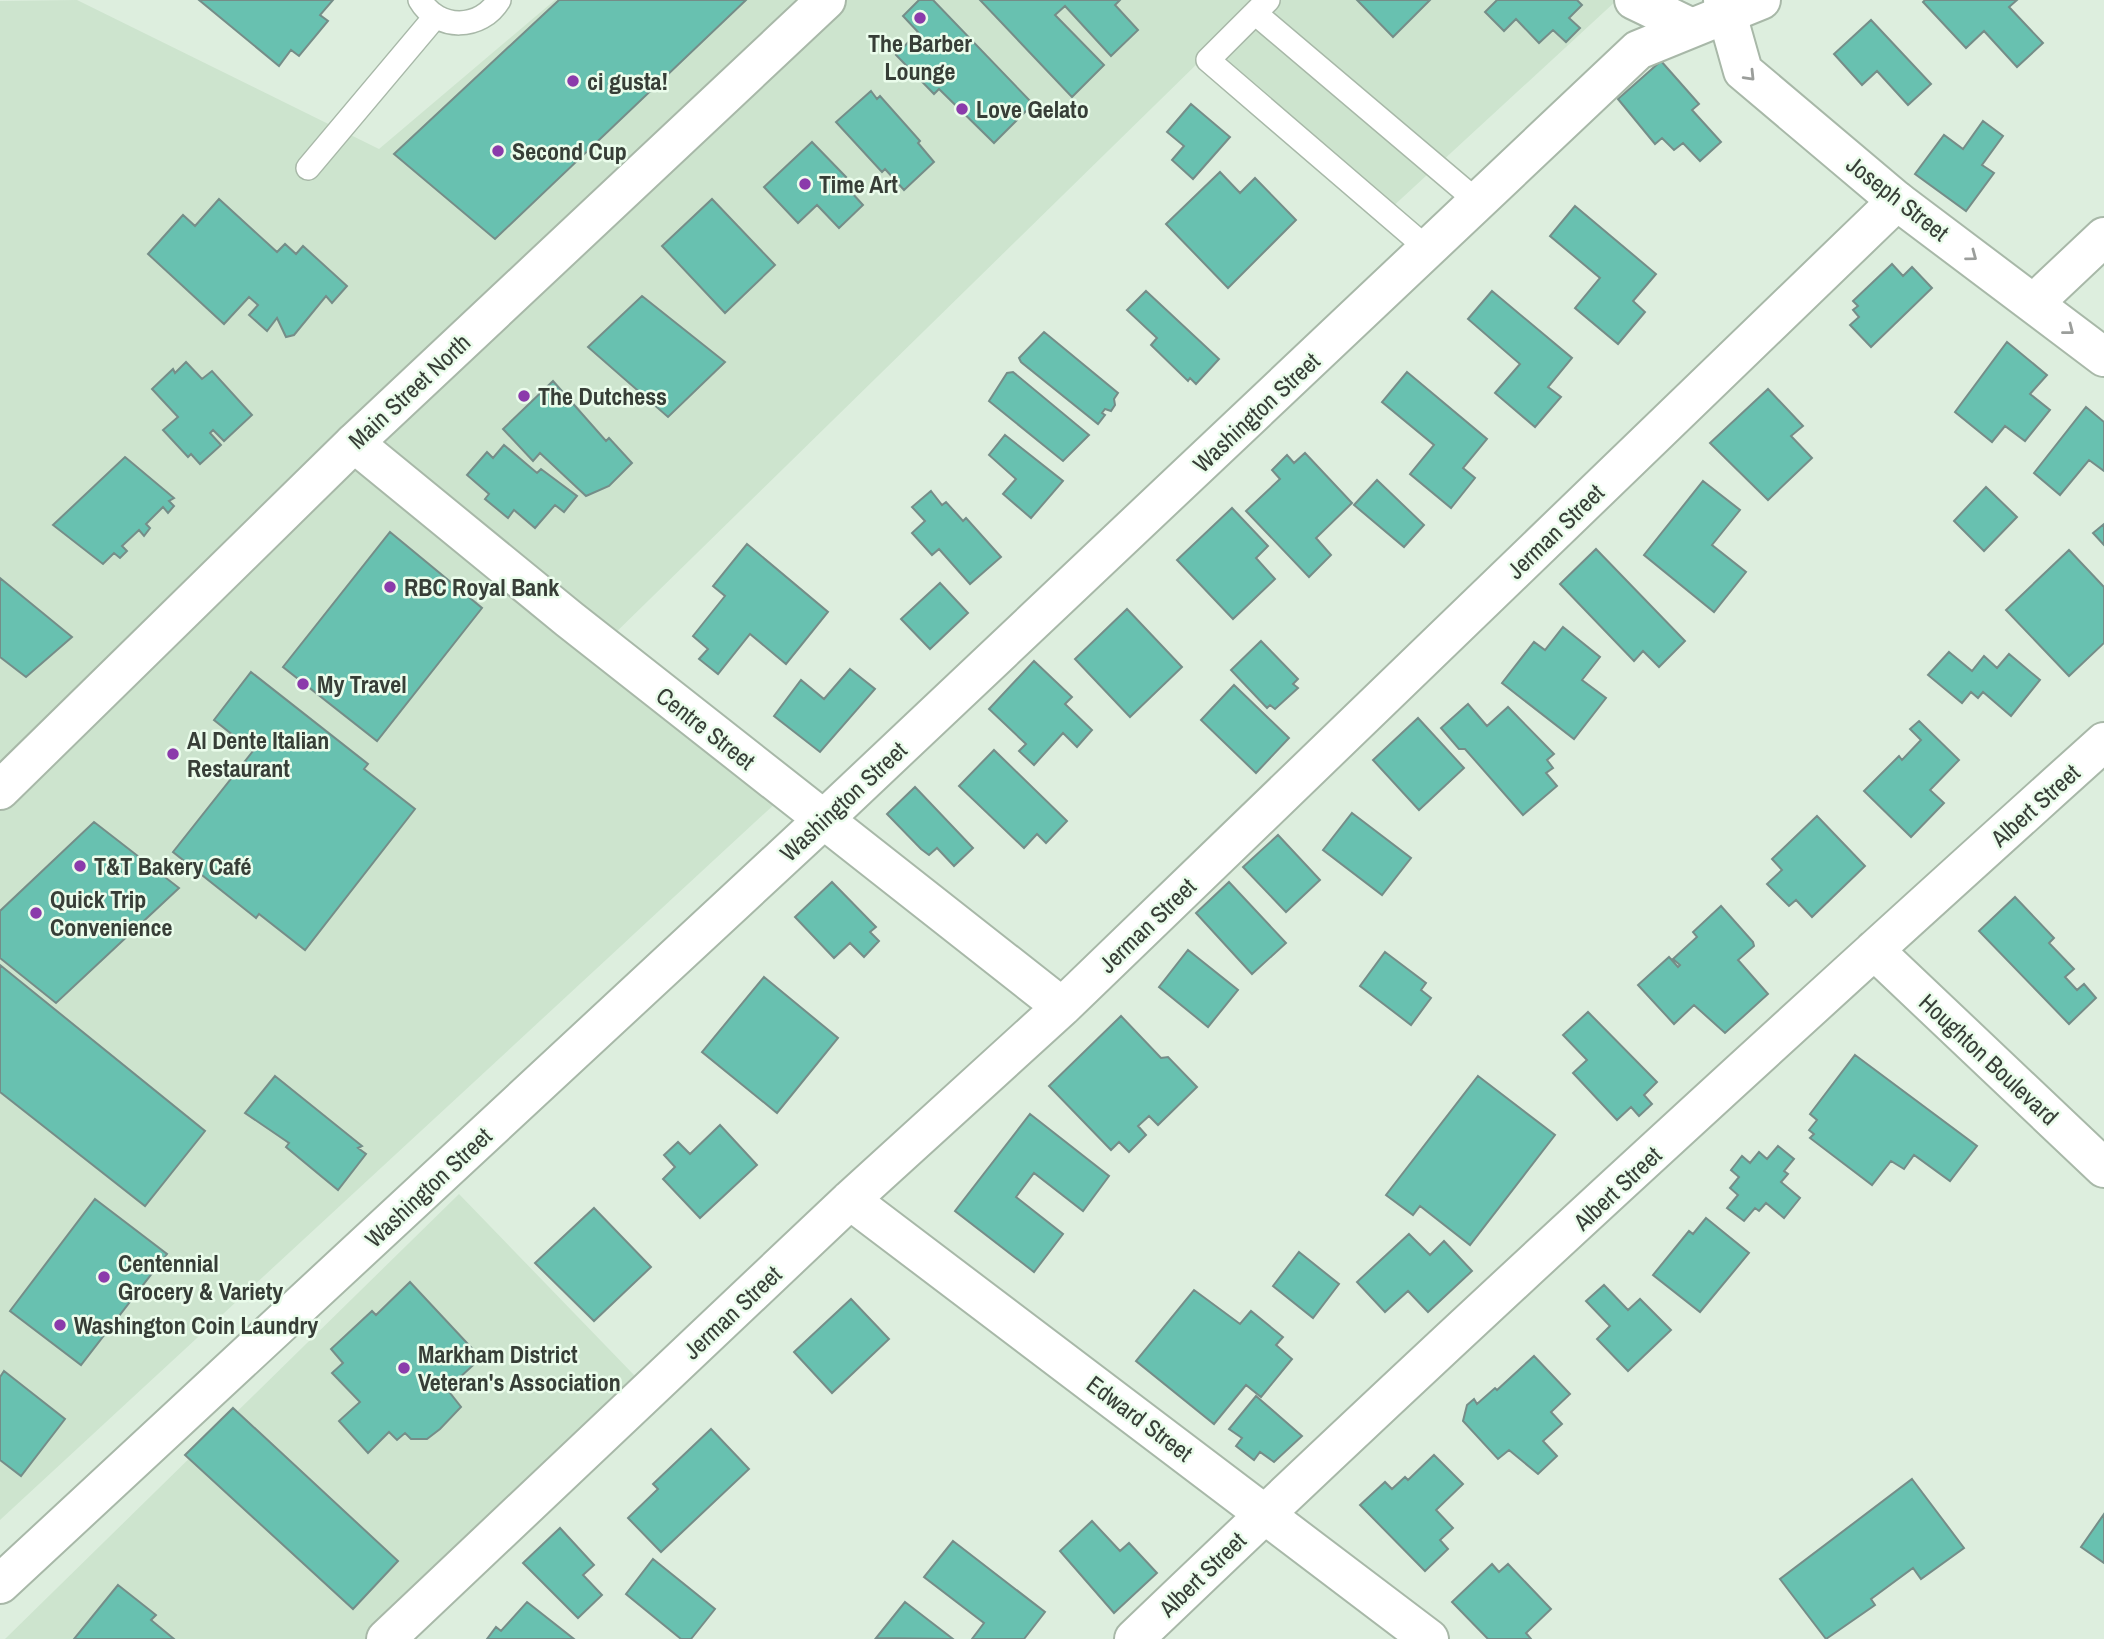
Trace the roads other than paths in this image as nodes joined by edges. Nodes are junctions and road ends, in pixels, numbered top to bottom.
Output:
1 (499, 0) edge
2 (826, 0) edge
3 (1634, 0) edge
4 (1737, 4) edge
5 (1262, 7) edge
6 (428, 9) edge
7 (1690, 27) junction
8 (308, 168) dead end
9 (1898, 201) junction
10 (1479, 202) junction
11 (2104, 237) edge
12 (1429, 250) junction
13 (2035, 303) junction
14 (2104, 357) edge
15 (354, 443) junction
16 (2104, 742) edge
17 (0, 790) edge
18 (822, 820) junction
19 (1874, 950) junction
20 (1062, 1007) junction
21 (2104, 1168) edge
22 (850, 1200) junction
23 (1266, 1513) junction
24 (0, 1584) edge
25 (386, 1639) edge
26 (1134, 1639) edge
27 (1429, 1639) edge

1 - 6 lane
2 - 15 street, Main Street North
3 - 7 street
4 - 7 street, Washington Street
4 -> 9 street, Joseph Street
5 - 10 lane
5 - 12 lane
6 - 8 lane
7 - 10 street, Washington Street
9 -> 13 street, Joseph Street
9 - 20 street, Jerman Street
10 - 12 street, Washington Street
11 - 13 street
12 - 18 street, Washington Street
13 -> 14 street, Joseph Street
15 - 17 street, Main Street North
15 - 18 street, Centre Street
16 - 19 street, Albert Street
18 - 20 street, Centre Street
18 - 24 street, Washington Street
19 - 21 street, Houghton Boulevard
19 - 23 street, Albert Street
20 - 22 street, Jerman Street
22 - 23 street, Edward Street
22 - 25 street, Jerman Street
23 - 26 street, Albert Street
23 - 27 street, Edward Street

